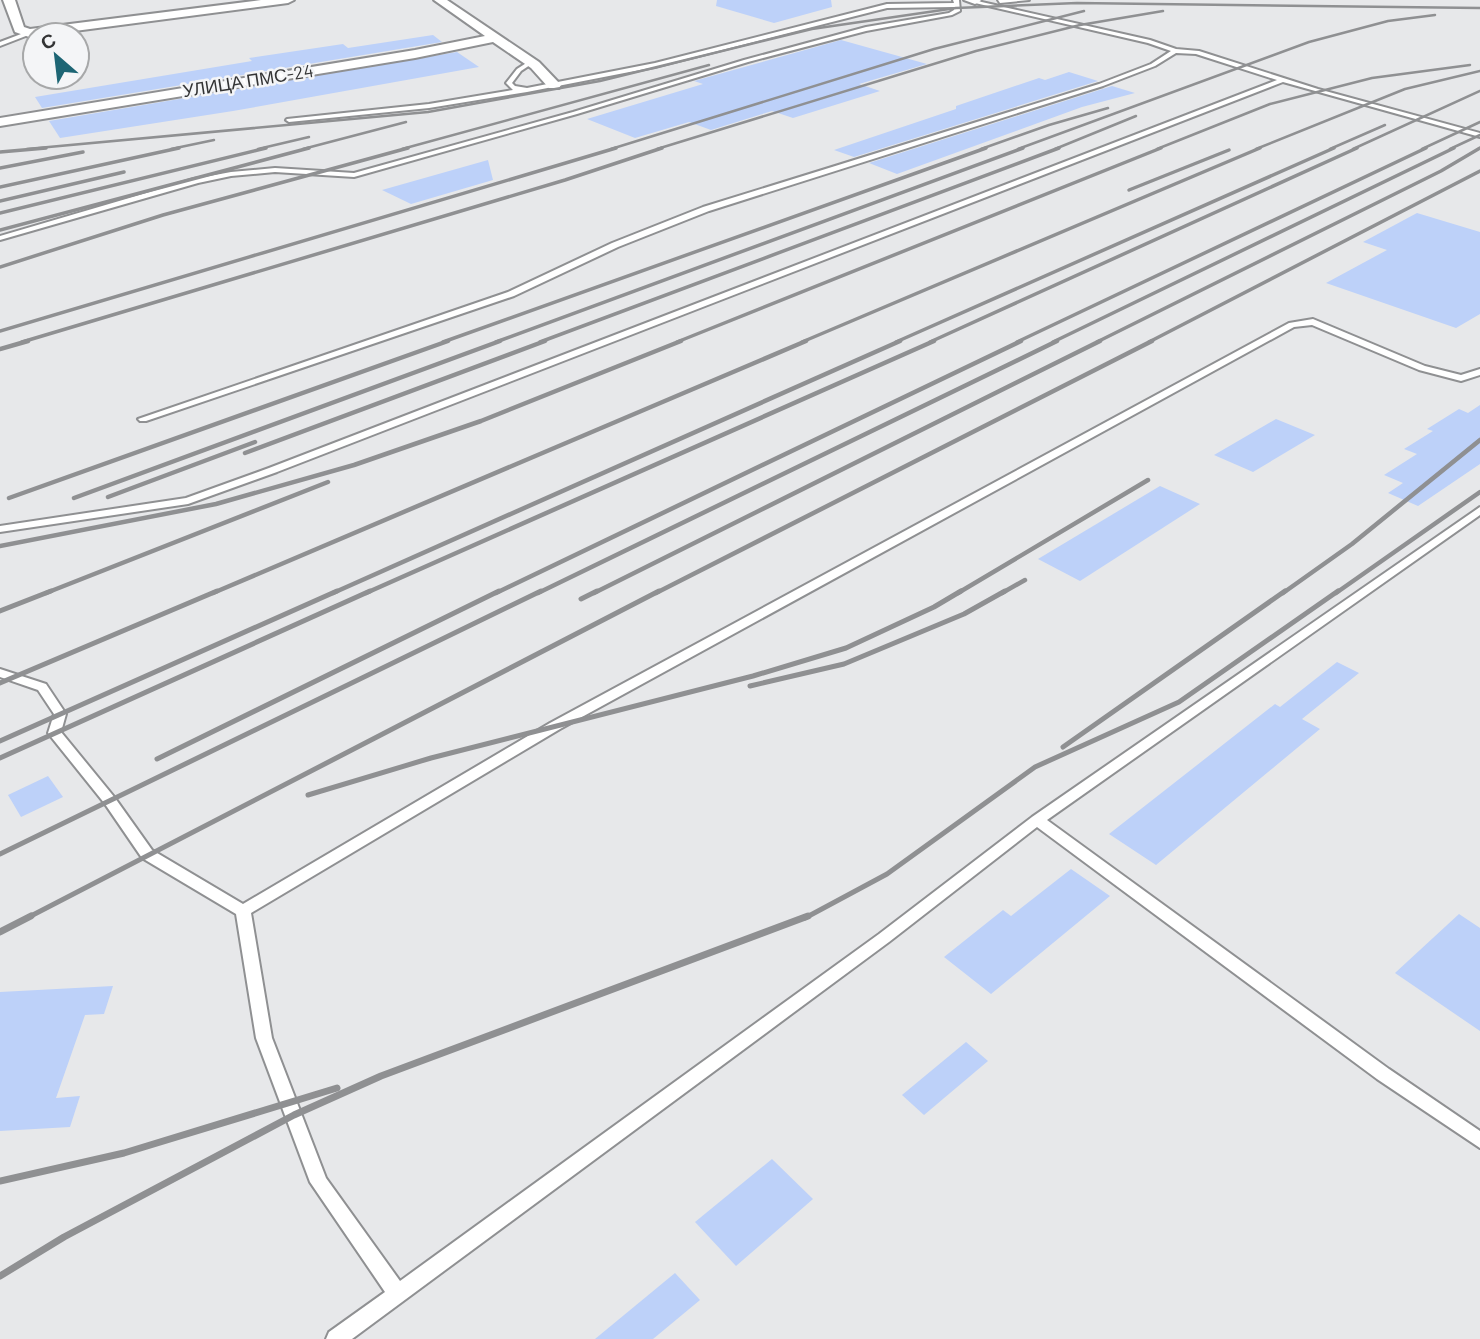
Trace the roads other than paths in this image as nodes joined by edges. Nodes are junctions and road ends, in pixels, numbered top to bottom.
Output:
1 (9, 0) edge
2 (288, 0) edge
3 (440, 0) edge
4 (1026, 0) edge
5 (973, 1) edge
6 (956, 2) edge
7 (222, 4) edge
8 (91, 24) edge
9 (21, 30) edge
10 (21, 36) edge
11 (495, 38) junction
12 (0, 44) edge
13 (1175, 51) junction
14 (531, 62) junction
15 (1282, 80) junction
16 (554, 85) junction
17 (527, 90) junction
18 (289, 120) dead end
19 (2, 124) edge
20 (1480, 135) edge
21 (0, 238) edge
22 (1480, 372) edge
23 (143, 419) dead end
24 (1480, 510) edge
25 (0, 529) edge
26 (0, 673) edge
27 (1037, 820) junction
28 (243, 911) junction
29 (1480, 1140) edge
30 (397, 1293) junction
31 (336, 1339) edge

1 - 9 street
2 - 7 street
3 - 11 street
4 - 5 lane
5 - 13 lane
6 - 16 lane
6 - 21 lane
7 - 8 street
10 - 12 lane
11 - 14 street
11 - 19 street, УЛИЦА ПМС-24
13 - 15 lane
13 - 23 lane
14 - 16 street
14 - 17 lane
15 - 20 lane
15 - 25 lane
16 - 17 lane
17 - 18 lane
22 - 28 lane
24 - 27 lane
26 - 28 lane
27 - 29 lane
27 - 30 lane
28 - 30 lane
30 - 31 lane

